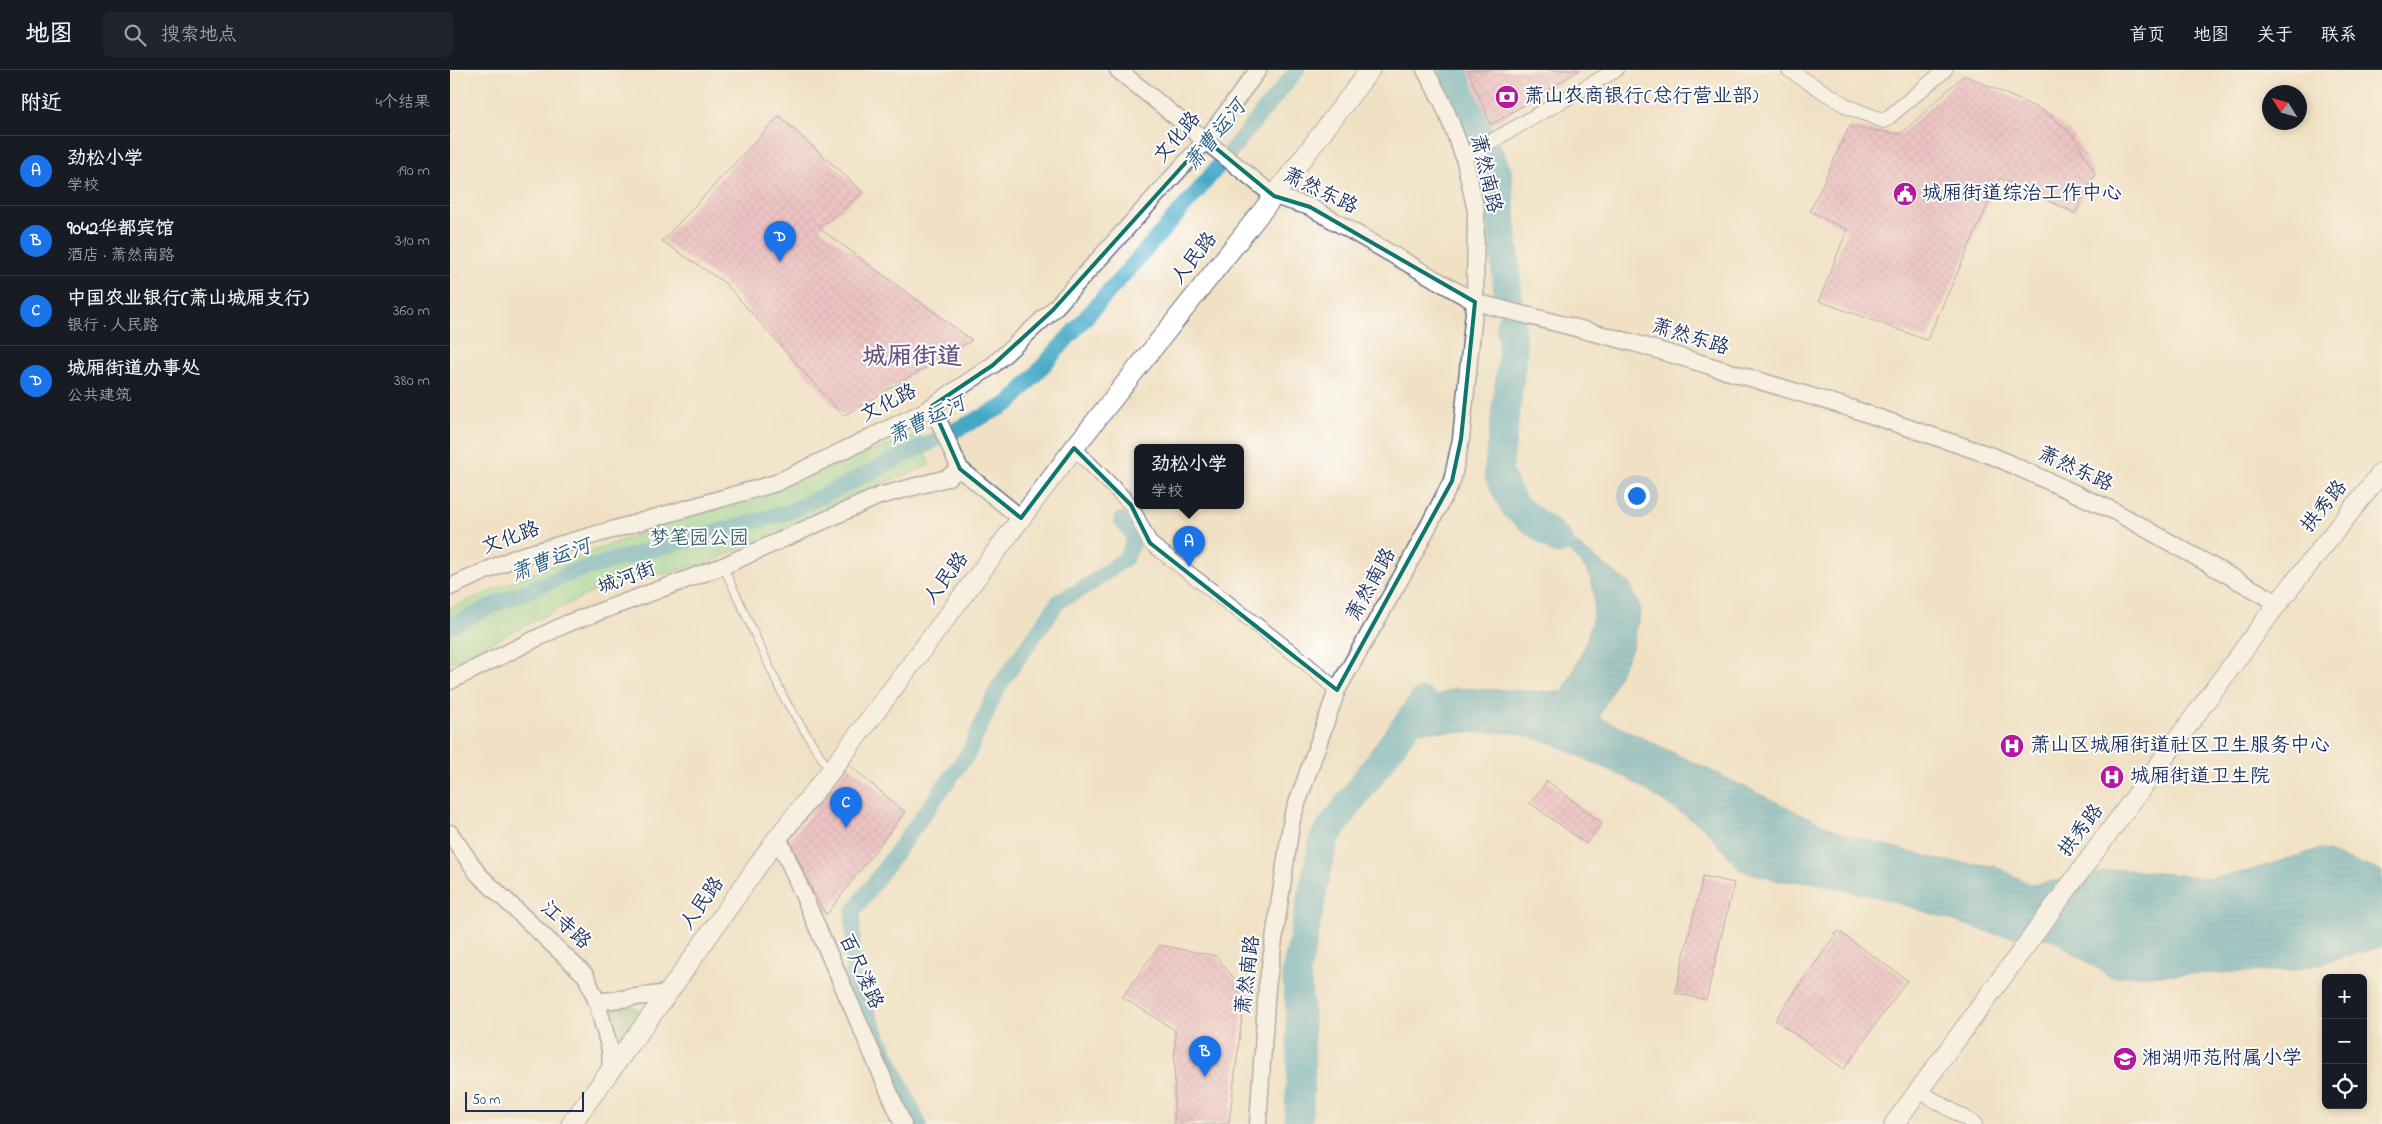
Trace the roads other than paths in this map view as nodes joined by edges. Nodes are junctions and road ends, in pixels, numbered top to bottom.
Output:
1 (1118, 70) edge
2 (1258, 70) edge
3 (1370, 70) edge
4 (1425, 70) edge
5 (1616, 70) edge
6 (1789, 70) edge
7 (1944, 70) edge
8 (1209, 143) junction
9 (1464, 157) junction
10 (1274, 196) junction
11 (1475, 302) junction
12 (932, 406) junction
13 (1074, 448) junction
14 (960, 469) junction
15 (2382, 472) edge
16 (1021, 518) junction
17 (723, 566) junction
18 (450, 587) edge
19 (2278, 602) junction
20 (450, 681) edge
21 (1337, 690) junction
22 (830, 772) junction
23 (450, 833) edge
24 (778, 837) junction
25 (668, 993) junction
26 (597, 1002) junction
27 (611, 1071) junction
28 (1919, 1090) junction
29 (571, 1124) edge
30 (903, 1124) edge
31 (1258, 1124) edge
32 (1894, 1124) edge
33 (1975, 1124) edge

1 - 8 street, 萧然东路
2 - 8 street, 文化路
3 - 10 main road, 人民路
4 - 9 street, 萧然南路
5 - 9 street
6 - 7 street
8 - 10 street, 萧然东路
8 - 12 street, 文化路
9 - 11 street, 萧然南路
10 - 11 street, 萧然东路
10 - 13 main road, 人民路
11 - 19 street, 萧然东路
11 - 21 street, 萧然南路
12 - 14 street
12 - 18 street, 文化路
13 - 16 main road, 人民路
13 - 21 street
14 - 16 street
14 - 17 street, 城河街
15 - 19 main road, 拱秀路
16 - 22 main road, 人民路
17 - 20 street, 城河街
17 - 22 lane
19 - 28 main road, 拱秀路
21 - 31 street, 萧然南路
22 - 24 main road, 人民路
23 - 26 street, 江寺路
24 - 25 main road, 人民路
24 - 30 street, 百尺溇路
25 - 26 street
25 - 27 main road, 人民路
26 - 27 street, 江寺路
27 - 29 main road, 人民路
28 - 32 main road, 拱秀路
28 - 33 street

